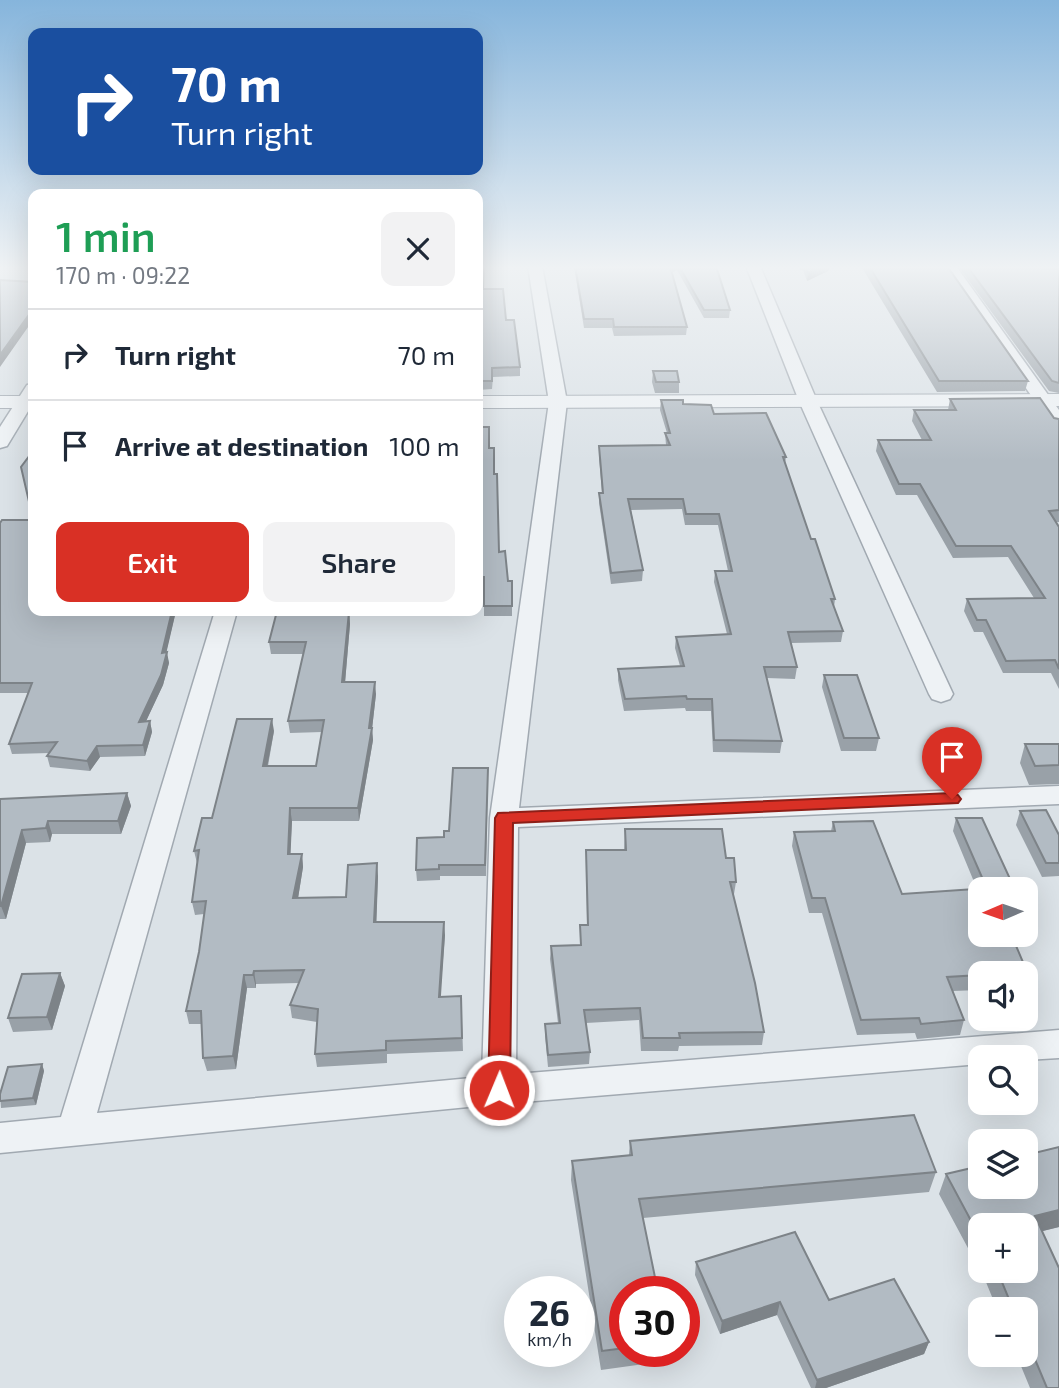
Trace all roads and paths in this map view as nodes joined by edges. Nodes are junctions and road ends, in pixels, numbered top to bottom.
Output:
1 (546, 331) edge
2 (779, 331) edge
3 (997, 331) edge
4 (28, 398) edge
5 (1050, 400) edge
6 (28, 401) edge
7 (808, 401) junction
8 (0, 402) edge
9 (483, 402) edge
10 (558, 402) junction
11 (1059, 423) edge
12 (0, 442) edge
13 (225, 616) edge
14 (941, 694) dead end
15 (1059, 795) edge
16 (504, 818) junction
17 (1059, 1044) edge
18 (499, 1090) junction
19 (75, 1129) junction
20 (0, 1138) edge

1 - 10 street
2 - 7 street
3 - 5 street
4 - 8 street
5 - 7 street
5 - 11 street
6 - 12 street
7 - 10 street
7 - 14 street
9 - 10 street
10 - 16 street
13 - 19 street
15 - 16 street
16 - 18 street
17 - 18 street
18 - 19 street
19 - 20 street

